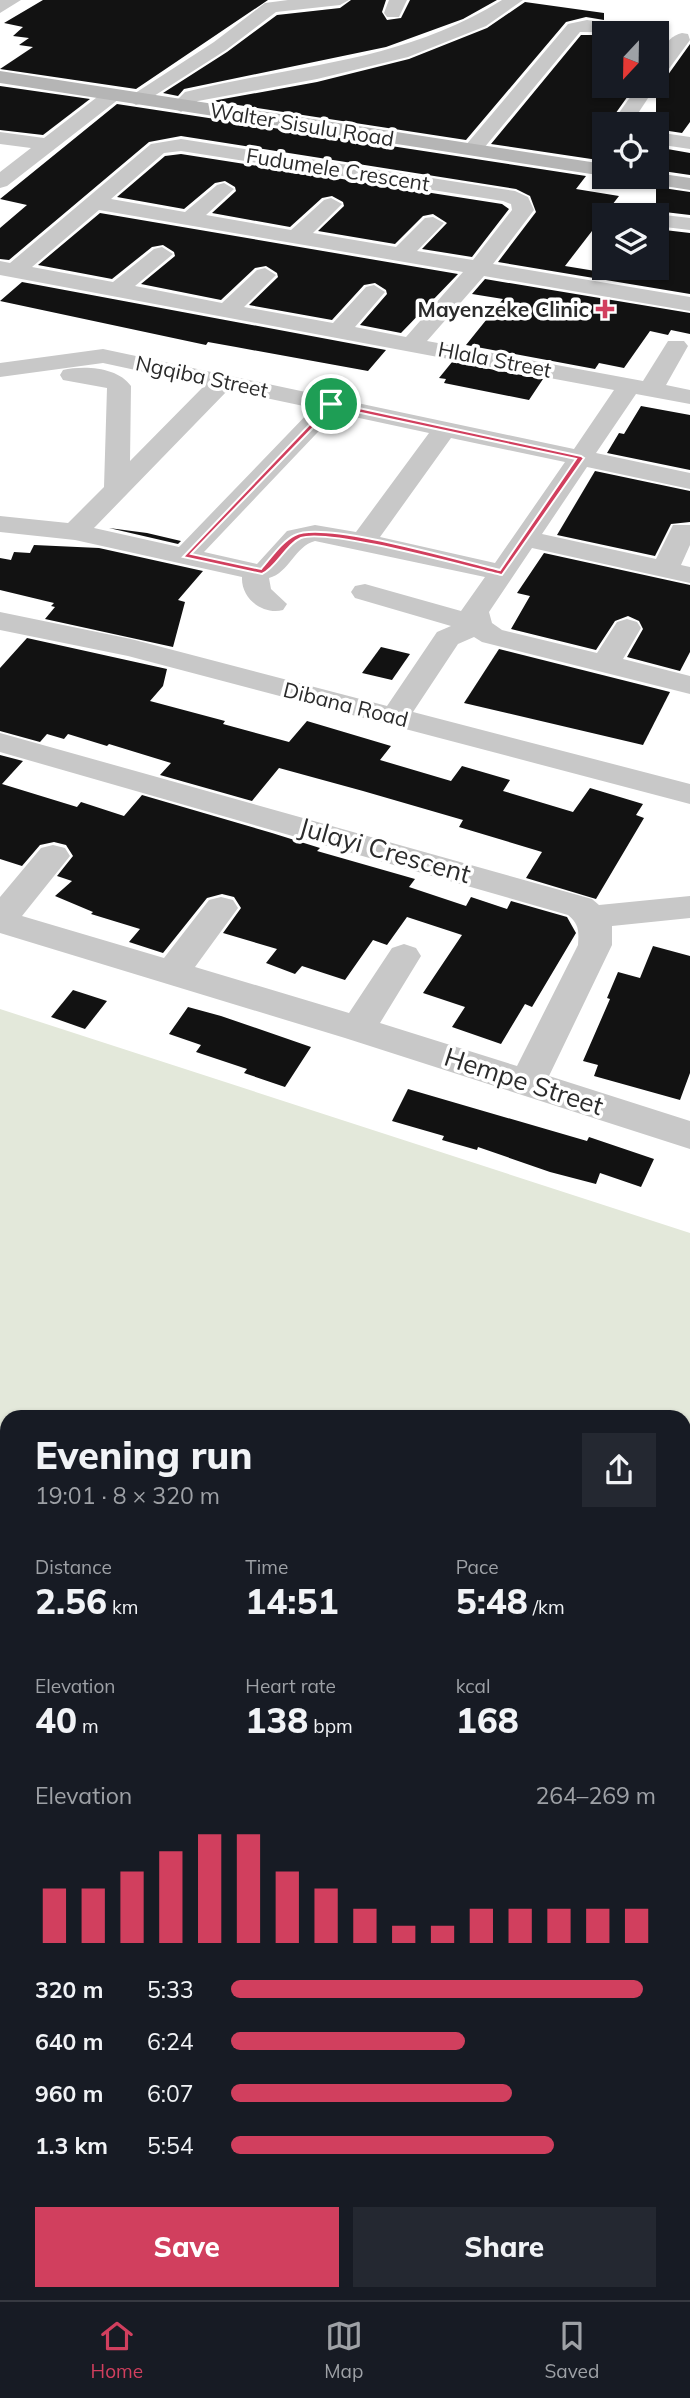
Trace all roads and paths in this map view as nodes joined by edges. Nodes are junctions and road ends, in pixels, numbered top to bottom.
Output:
1 (12, 0) edge
2 (340, 0) edge
3 (514, 0) edge
4 (600, 4) dead end
5 (0, 8) edge
6 (587, 25) junction
7 (592, 26) edge
8 (686, 39) edge
9 (669, 58) edge
10 (669, 75) edge
11 (679, 76) dead end
12 (0, 77) edge
13 (112, 95) junction
14 (136, 99) junction
15 (181, 106) junction
16 (0, 138) edge
17 (669, 140) edge
18 (690, 143) edge
19 (48, 145) junction
20 (472, 150) junction
21 (592, 168) edge
22 (669, 181) edge
23 (0, 182) edge
24 (690, 184) edge
25 (225, 189) dead end
26 (97, 203) junction
27 (331, 204) dead end
28 (190, 218) junction
29 (669, 222) edge
30 (433, 223) dead end
31 (690, 225) edge
32 (298, 236) junction
33 (403, 253) junction
34 (162, 254) dead end
35 (480, 266) junction
36 (7, 270) edge
37 (265, 275) dead end
38 (117, 290) junction
39 (374, 292) dead end
40 (690, 304) edge
41 (228, 309) junction
42 (340, 330) junction
43 (412, 344) junction
44 (676, 346) dead end
45 (7, 370) edge
46 (223, 381) junction
47 (641, 386) junction
48 (690, 397) edge
49 (331, 404) junction
50 (444, 430) junction
51 (581, 458) junction
52 (690, 481) edge
53 (117, 488) junction
54 (0, 524) edge
55 (683, 531) dead end
56 (75, 532) junction
57 (527, 539) junction
58 (363, 541) junction
59 (186, 555) junction
60 (257, 572) junction
61 (502, 573) junction
62 (677, 573) edge
63 (365, 592) dead end
64 (273, 604) dead end
65 (0, 621) edge
66 (478, 625) junction
67 (627, 628) dead end
68 (605, 664) junction
69 (690, 685) edge
70 (396, 717) junction
71 (0, 742) edge
72 (690, 794) edge
73 (53, 856) dead end
74 (690, 907) edge
75 (221, 908) dead end
76 (593, 917) junction
77 (0, 920) edge
78 (404, 956) dead end
79 (171, 974) junction
80 (358, 1029) junction
81 (528, 1082) junction
82 (690, 1135) edge

1 - 5 street
2 - 14 street
3 - 15 street
4 - 6 street
6 - 7 street
6 - 20 street
8 - 9 street
10 - 11 street
12 - 13 street, Walter Sisulu Road
13 - 14 street, Walter Sisulu Road
13 - 19 street
14 - 15 street, Walter Sisulu Road
15 - 20 street, Walter Sisulu Road
16 - 19 street
17 - 18 street
19 - 23 street
20 - 21 street, Walter Sisulu Road
22 - 24 street
25 - 28 street
26 - 28 street
26 - 35 street, Fudumele Crescent
26 - 36 street, Fudumele Crescent
27 - 32 street
28 - 32 street
29 - 31 street
30 - 33 street
32 - 33 street
33 - 35 street
34 - 38 street
35 - 40 street
35 - 43 street, Fudumele Crescent
36 - 38 street, Hlala Street
37 - 41 street
38 - 41 street, Hlala Street
39 - 42 street
41 - 42 street, Hlala Street
42 - 43 street, Hlala Street
43 - 47 street, Hlala Street
44 - 47 street
45 - 46 street, Ngqiba Street
45 - 53 street
46 - 49 street, Ngqiba Street
46 - 53 street
47 - 48 street, Hlala Street
47 - 51 street
49 - 50 street, Ngqiba Street
49 - 59 street
50 - 51 street, Ngqiba Street
50 - 58 street
51 - 52 street, Ngqiba Street
51 - 57 street
53 - 56 street
54 - 56 street
55 - 62 street
56 - 59 street
57 - 61 street
57 - 62 street
58 - 60 street
58 - 61 street
59 - 60 street
60 - 64 street
61 - 66 street
63 - 66 street
65 - 70 street, Dibana Road
66 - 68 street
66 - 70 street
67 - 68 street
68 - 69 street
70 - 72 street, Dibana Road
71 - 76 street, Julayi Crescent
73 - 77 street, Hempe Street
74 - 76 street
75 - 79 street
76 - 81 street
77 - 79 street, Hempe Street
78 - 80 street
79 - 80 street, Hempe Street
80 - 81 street, Hempe Street
81 - 82 street, Hempe Street

